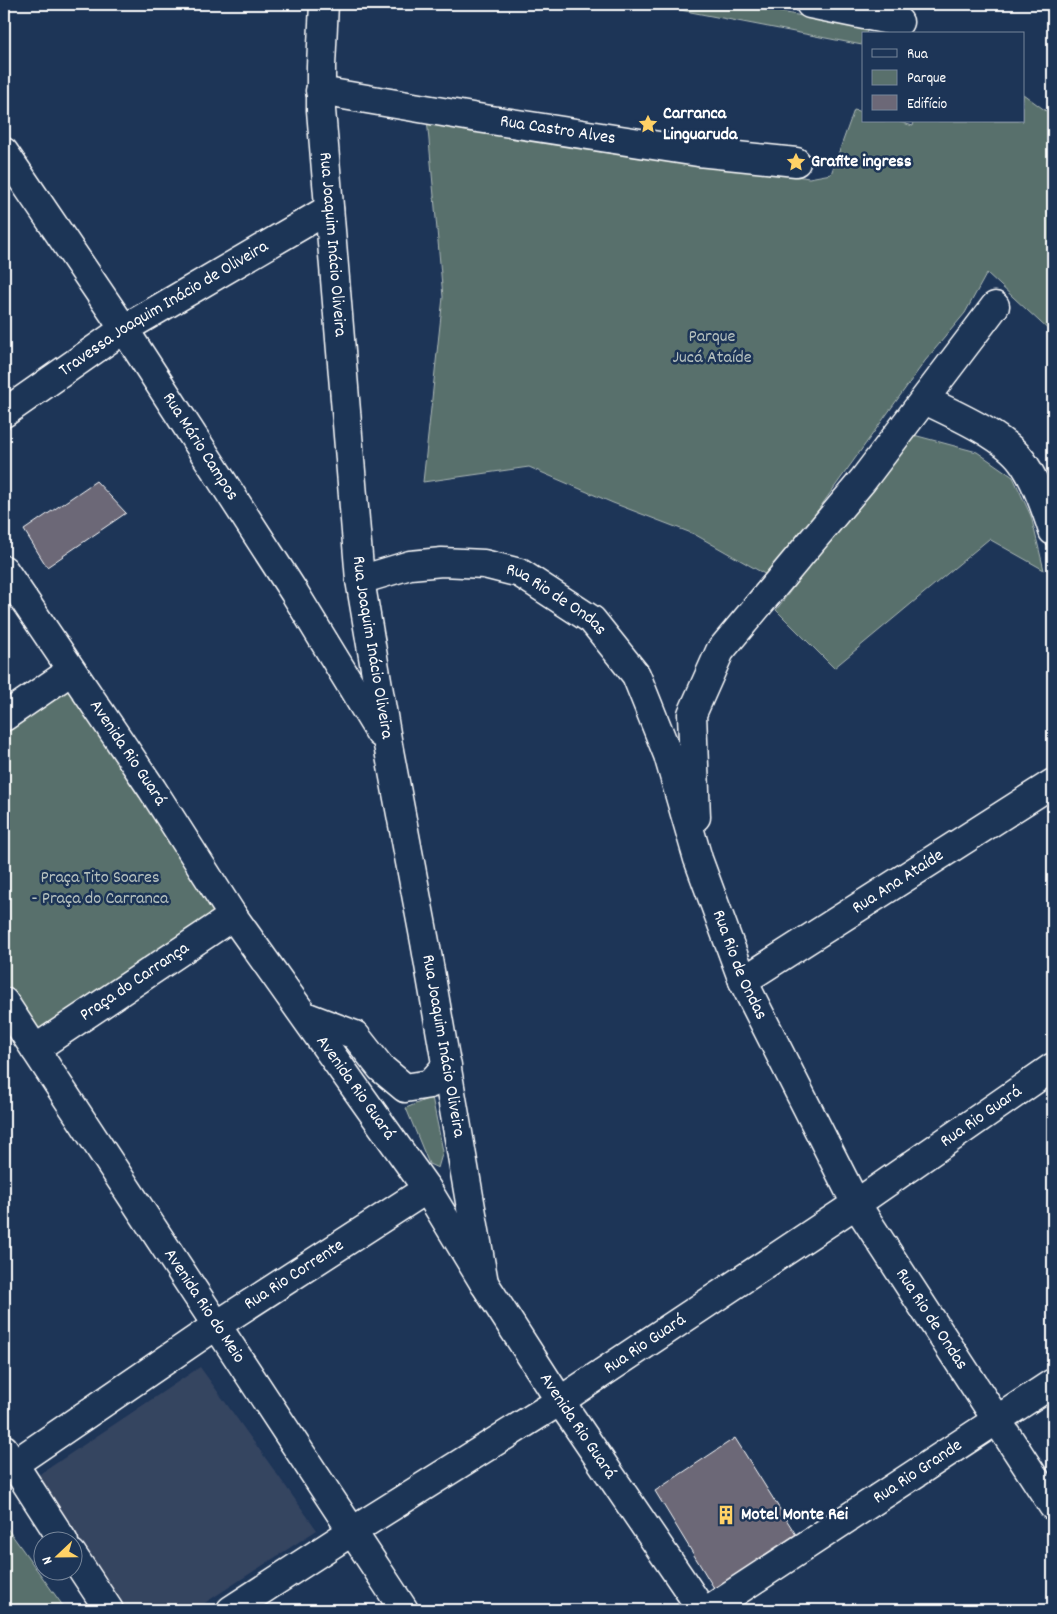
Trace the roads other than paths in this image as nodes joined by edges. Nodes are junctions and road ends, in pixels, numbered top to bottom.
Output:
1 (324, 4) edge
2 (810, 4) edge
3 (853, 8) edge
4 (899, 22) dead end
5 (320, 91) junction
6 (4, 152) edge
7 (796, 162) dead end
8 (329, 209) junction
9 (995, 306) dead end
10 (124, 329) junction
11 (925, 400) junction
12 (4, 413) edge
13 (1053, 531) edge
14 (4, 570) edge
15 (360, 580) junction
16 (71, 671) junction
17 (4, 717) edge
18 (388, 745) junction
19 (1053, 783) edge
20 (698, 859) junction
21 (233, 916) junction
22 (743, 981) junction
23 (4, 1002) edge
24 (305, 1016) junction
25 (35, 1048) junction
26 (447, 1065) junction
27 (1053, 1067) edge
28 (427, 1189) junction
29 (856, 1204) junction
30 (484, 1283) junction
31 (217, 1325) junction
32 (1053, 1383) edge
33 (560, 1401) junction
34 (998, 1420) junction
35 (9, 1456) edge
36 (1053, 1506) edge
37 (58, 1532) edge
38 (351, 1532) junction
39 (82, 1569) edge
40 (109, 1610) edge
41 (231, 1610) edge
42 (404, 1610) edge
43 (702, 1610) edge
44 (708, 1610) edge

1 - 5 street, Rua Joaquim Inácio Oliveira
2 - 3 street
3 - 4 street
5 - 7 street, Rua Castro Alves
5 - 8 street, Rua Joaquim Inácio Oliveira
6 - 10 street, Rua Mário Campos
8 - 10 street, Travessa Joaquim Inácio de Oliveira
8 - 15 street, Rua Joaquim Inácio Oliveira
9 - 11 street
10 - 12 street, Travessa Joaquim Inácio de Oliveira
10 - 18 street, Rua Mário Campos
11 - 13 street
11 - 20 street
14 - 16 street, Avenida Rio Guará
15 - 18 street, Rua Joaquim Inácio Oliveira
15 - 20 street, Rua Rio de Ondas
16 - 17 street
16 - 21 street, Avenida Rio Guará
18 - 26 street, Rua Joaquim Inácio Oliveira
19 - 22 street, Rua Ana Ataíde
20 - 22 street, Rua Rio de Ondas
21 - 24 street, Avenida Rio Guará
21 - 25 street, Praça do Carrança
22 - 29 street, Rua Rio de Ondas
23 - 25 street, Avenida Rio do Meio
24 - 26 street
24 - 28 street, Avenida Rio Guará
25 - 31 street, Avenida Rio do Meio
26 - 30 street, Rua Joaquim Inácio Oliveira
27 - 29 street, Rua Rio Guará
28 - 30 street, Avenida Rio Guará
28 - 31 street, Rua Rio Corrente
29 - 33 street, Rua Rio Guará
29 - 34 street, Rua Rio de Ondas
30 - 33 street, Avenida Rio Guará
31 - 35 street, Rua Rio Corrente
31 - 38 street, Avenida Rio do Meio
32 - 34 street, Rua Rio Grande
33 - 38 street, Rua Rio Guará
33 - 43 street, Avenida Rio Guará
34 - 36 street, Rua Rio de Ondas
34 - 44 street, Rua Rio Grande
35 - 37 street
38 - 41 street, Rua Rio Guará
38 - 42 street, Avenida Rio do Meio
39 - 40 street

